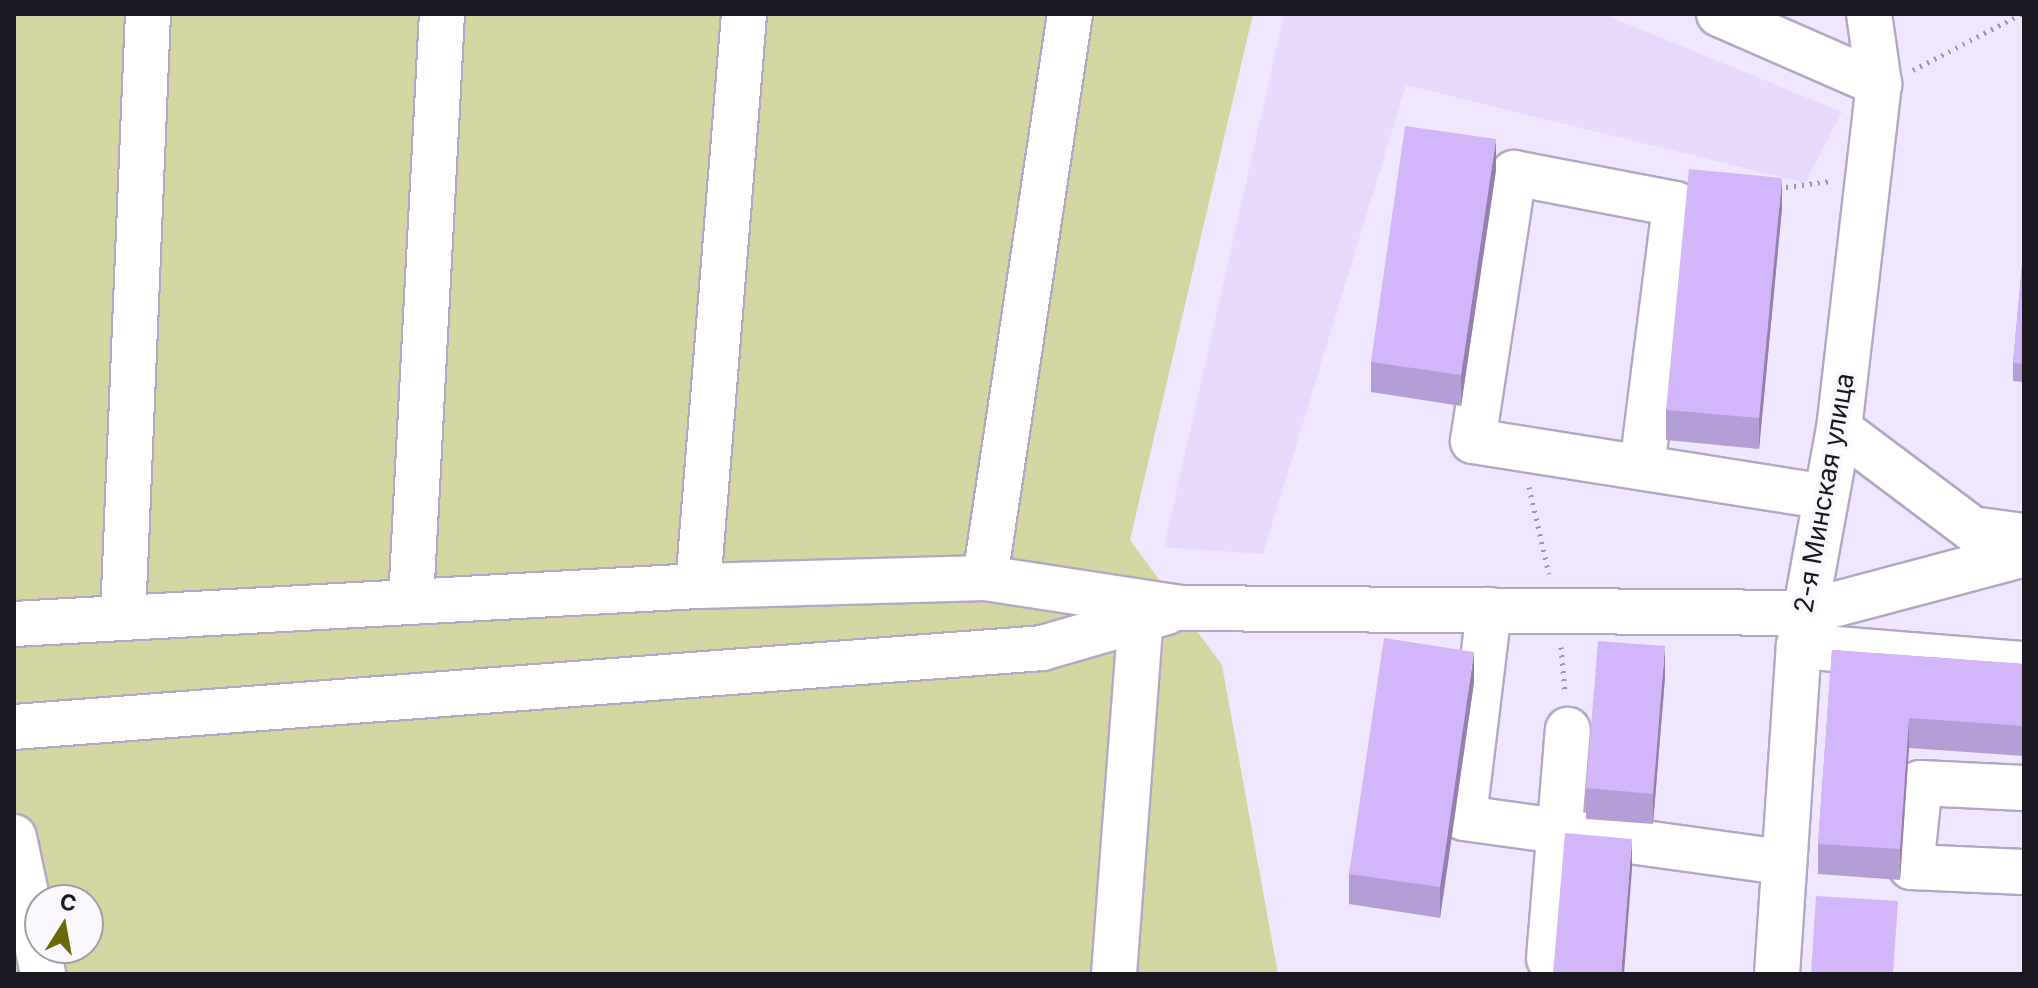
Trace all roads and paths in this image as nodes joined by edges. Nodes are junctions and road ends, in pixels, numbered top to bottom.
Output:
1 (148, 14) edge
2 (442, 14) edge
3 (744, 14) edge
4 (1070, 14) edge
5 (1719, 14) edge
6 (1869, 14) edge
7 (2021, 14) edge
8 (1879, 84) junction
9 (1868, 177) junction
10 (1762, 186) edge
11 (1839, 429) junction
12 (1642, 467) junction
13 (1825, 497) junction
14 (2024, 536) edge
15 (2024, 554) edge
16 (985, 578) junction
17 (698, 586) junction
18 (411, 601) junction
19 (1489, 610) junction
20 (1161, 613) junction
21 (123, 617) junction
22 (14, 624) edge
23 (1801, 630) junction
24 (2024, 664) edge
25 (14, 727) edge
26 (1568, 730) dead end
27 (2024, 788) edge
28 (1558, 830) junction
29 (14, 837) edge
30 (1783, 862) junction
31 (2024, 872) edge
32 (1549, 959) dead end
33 (43, 974) edge
34 (1114, 974) edge
35 (1777, 974) edge

1 - 21 street
2 - 18 street
3 - 17 street
4 - 16 street
5 - 8 street
6 - 8 street, 2-я Минская улица
7 - 8 path
8 - 9 street, 2-я Минская улица
9 - 10 path
9 - 11 street, 2-я Минская улица
11 - 13 street, 2-я Минская улица
11 - 14 street
12 - 12 street
12 - 13 street
13 - 23 street, 2-я Минская улица
15 - 23 street
16 - 17 street
16 - 20 street
17 - 18 street
18 - 21 street
19 - 20 street
19 - 23 street
19 - 28 street
20 - 25 street
20 - 34 street
21 - 22 street
23 - 24 street
23 - 30 street, 2-я Минская улица
26 - 28 street
27 - 31 street
28 - 30 street
28 - 32 street
29 - 33 street
30 - 35 street, 2-я Минская улица

